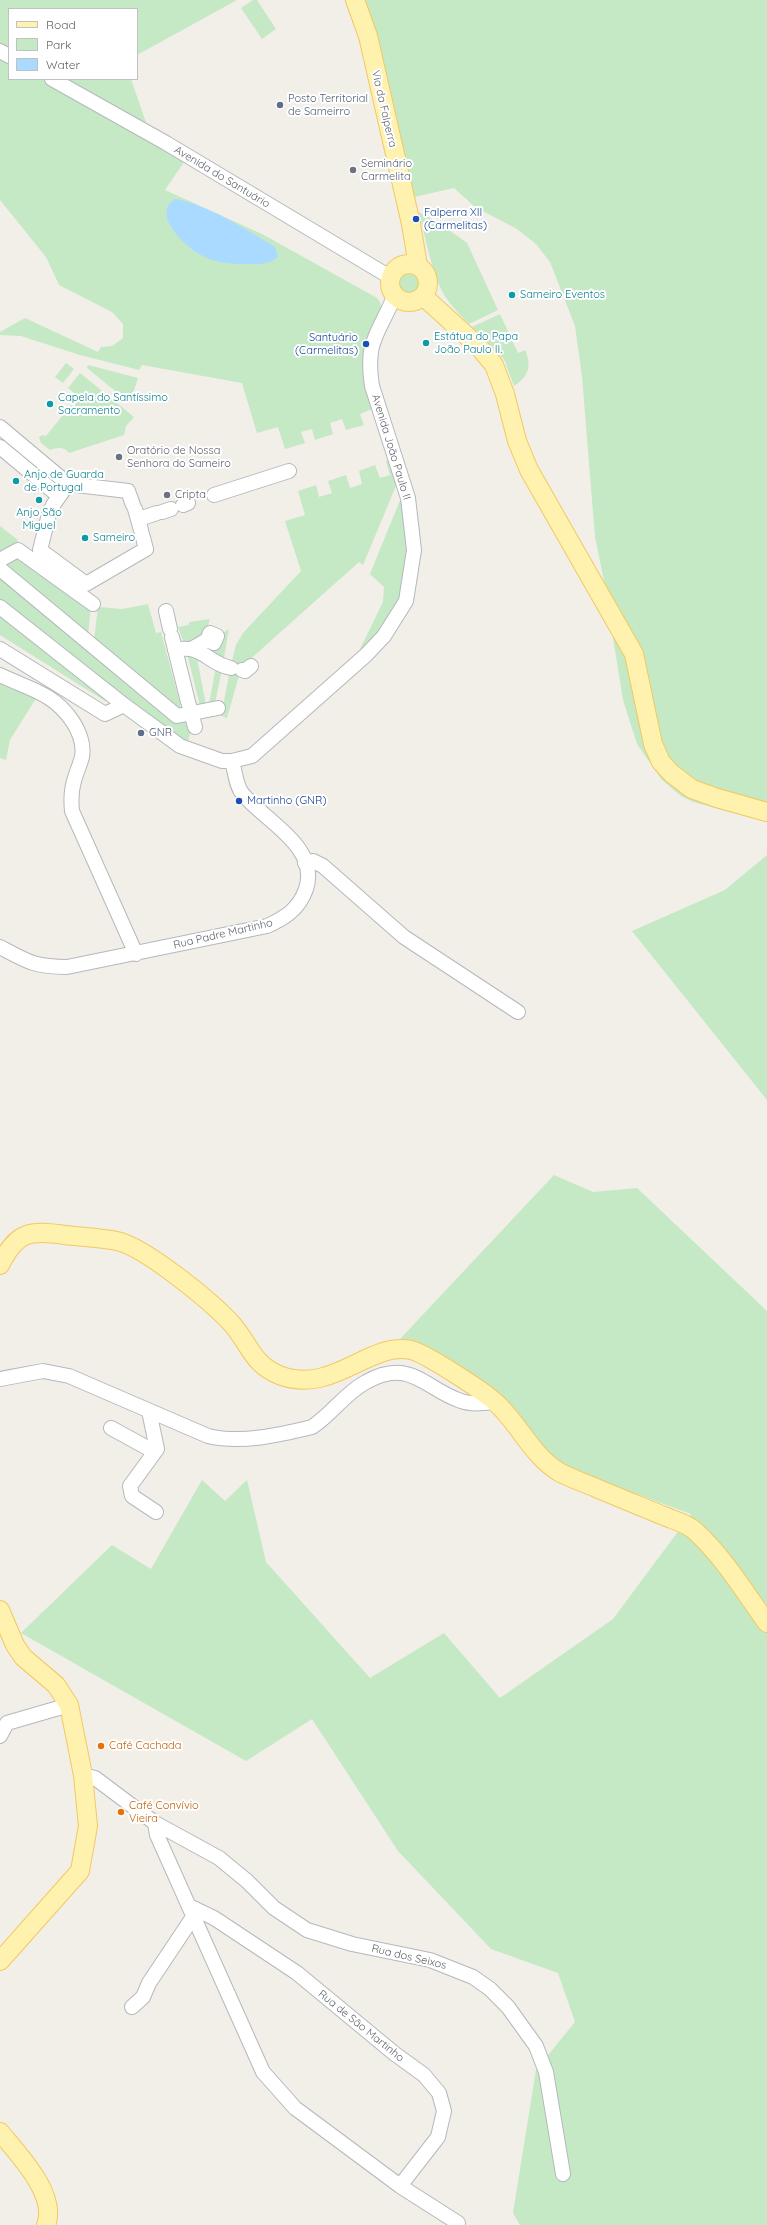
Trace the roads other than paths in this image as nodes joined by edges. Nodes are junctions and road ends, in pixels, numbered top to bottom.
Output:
1 (355, 0) edge
2 (54, 80) edge
3 (418, 266) junction
4 (390, 277) junction
5 (424, 296) junction
6 (394, 297) junction
7 (0, 427) edge
8 (0, 447) edge
9 (289, 471) dead end
10 (68, 484) junction
11 (214, 495) dead end
12 (54, 504) junction
13 (174, 508) dead end
14 (138, 519) junction
15 (0, 560) edge
16 (0, 569) edge
17 (94, 604) dead end
18 (0, 607) edge
19 (166, 611) dead end
20 (0, 620) edge
21 (172, 639) junction
22 (207, 640) dead end
23 (193, 648) junction
24 (0, 649) edge
25 (62, 654) junction
26 (241, 668) dead end
27 (0, 675) edge
28 (124, 705) junction
29 (190, 706) junction
30 (218, 708) dead end
31 (195, 727) dead end
32 (232, 762) junction
33 (767, 812) edge
34 (305, 863) junction
35 (0, 947) edge
36 (136, 954) junction
37 (518, 1012) dead end
38 (0, 1265) edge
39 (0, 1379) edge
40 (495, 1402) junction
41 (149, 1411) junction
42 (111, 1428) dead end
43 (155, 1452) junction
44 (156, 1512) dead end
45 (0, 1610) edge
46 (767, 1623) edge
47 (69, 1705) junction
48 (4, 1720) edge
49 (0, 1736) edge
50 (82, 1776) junction
51 (155, 1823) junction
52 (191, 1912) junction
53 (0, 1960) edge
54 (132, 2007) dead end
55 (0, 2132) edge
56 (563, 2174) dead end
57 (400, 2186) junction
58 (458, 2223) dead end
59 (46, 2225) edge

1 - 3 main road, Via da Falperra
2 - 4 street, Avenida do Santuário
3 - 4 main road
3 - 5 main road
4 - 6 main road
5 - 6 main road
5 - 33 main road
6 - 32 street, Avenida João Paulo II
7 - 10 street
8 - 12 street
9 - 11 street
10 - 12 street
10 - 14 street
12 - 14 street
13 - 14 street
15 - 17 street
16 - 29 street
18 - 25 street
19 - 21 street
20 - 25 street
21 - 23 street
21 - 29 street
22 - 23 street
23 - 26 street
24 - 28 street
25 - 28 street
27 - 36 street
28 - 32 street
29 - 30 street
29 - 31 street
32 - 34 street, Rua Padre Martinho
34 - 36 street, Rua Padre Martinho
34 - 37 street
35 - 36 street, Rua Padre Martinho
38 - 40 main road
39 - 41 street
40 - 41 street
40 - 46 main road
41 - 43 street
42 - 43 street
43 - 44 street
45 - 47 main road
47 - 48 street
47 - 50 main road
48 - 49 street
50 - 51 street
50 - 53 main road
51 - 52 street
51 - 56 street, Rua dos Seixos
52 - 54 street
52 - 57 street
52 - 57 street, Rua de São Martinho
55 - 59 main road
57 - 58 street

